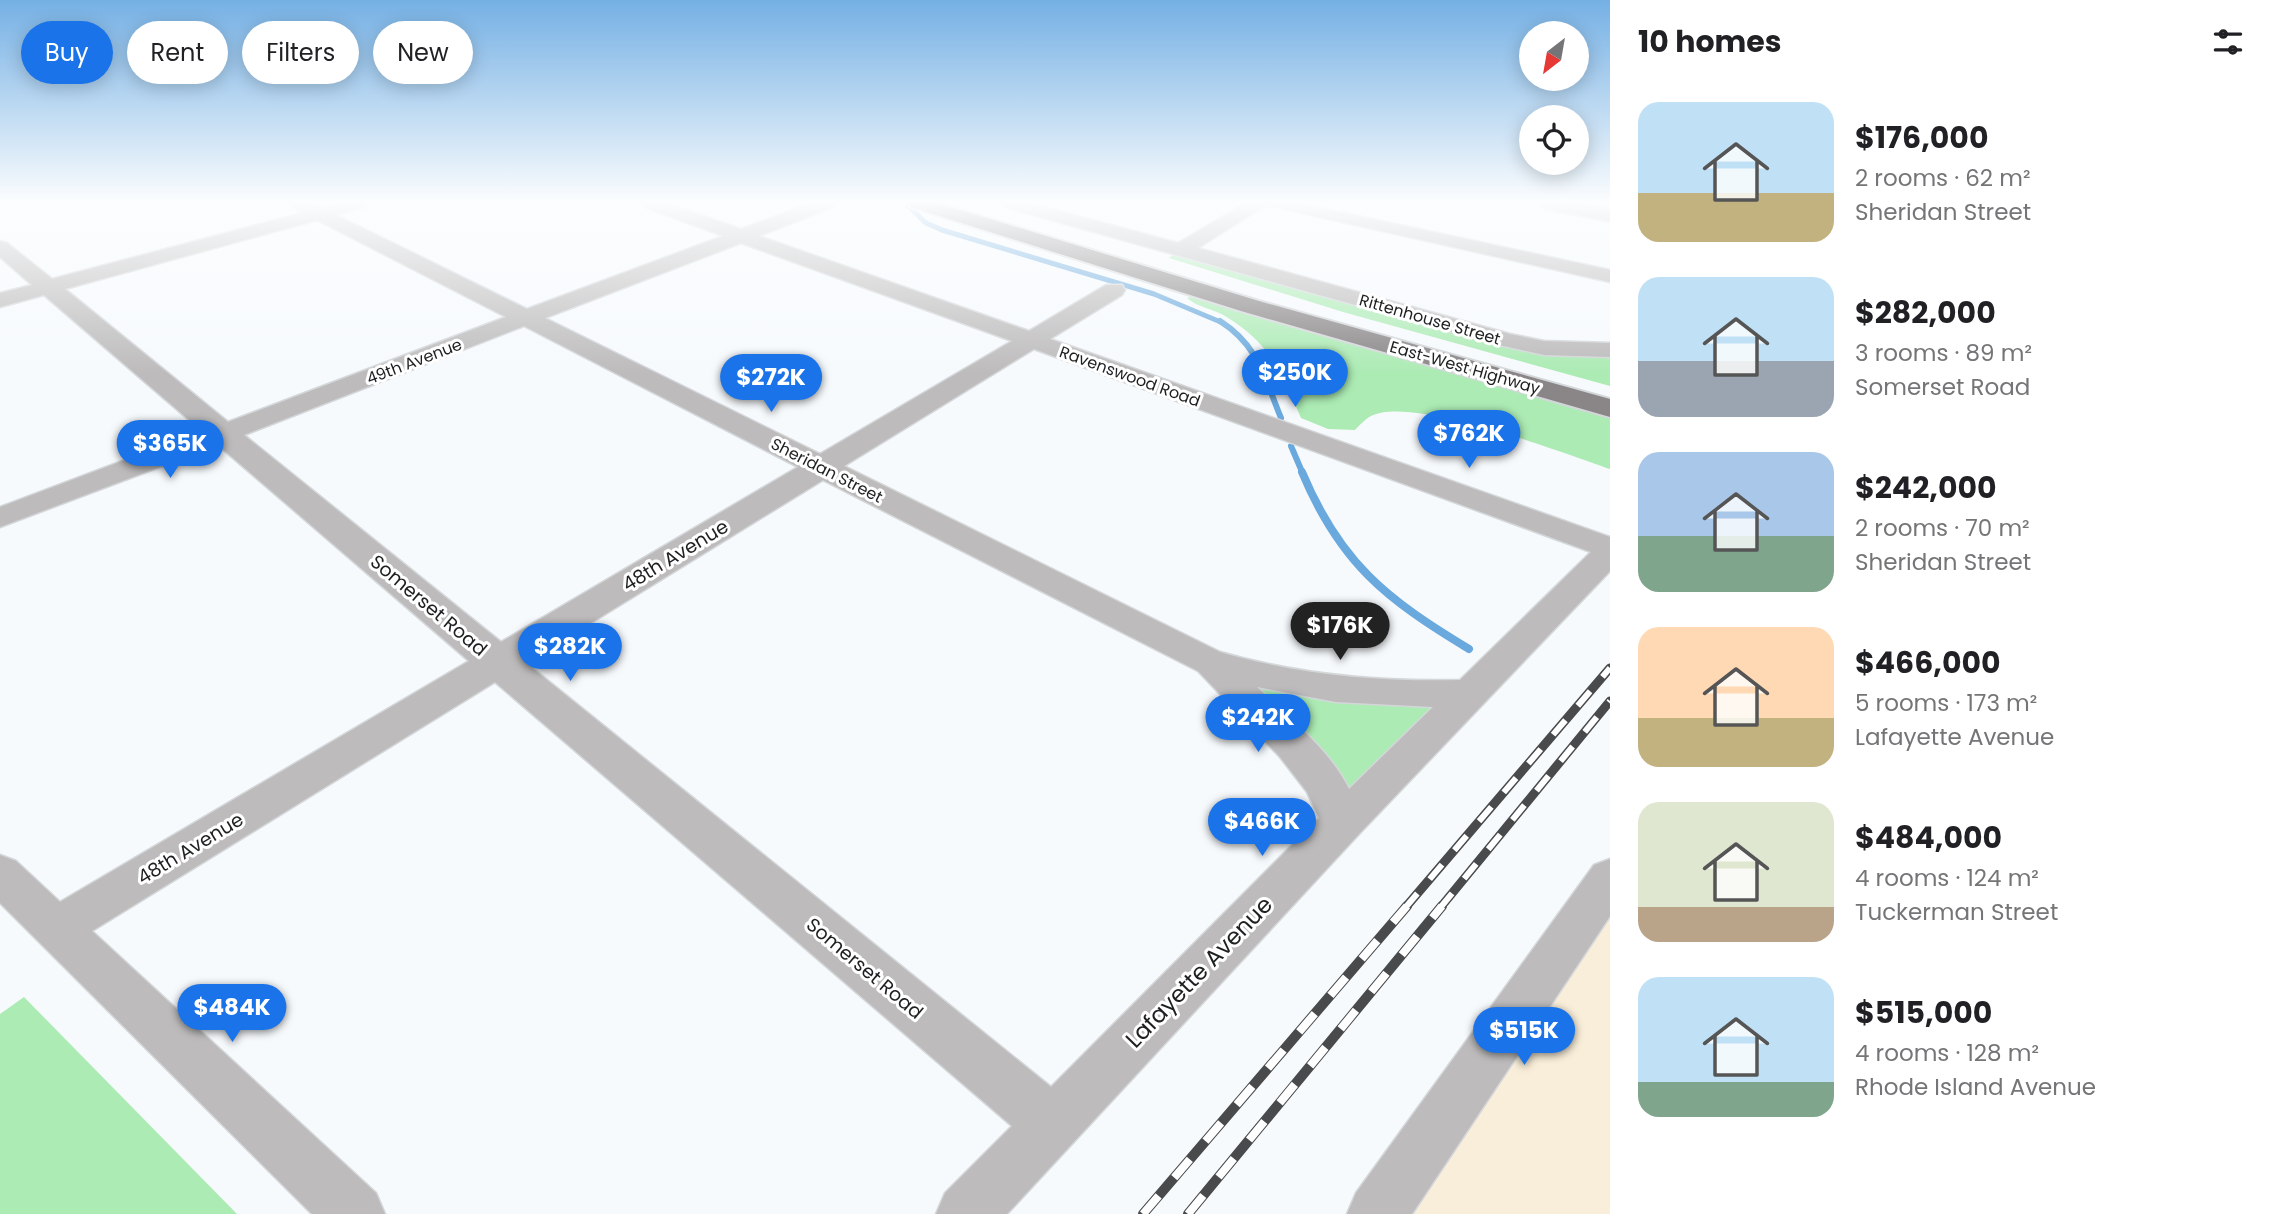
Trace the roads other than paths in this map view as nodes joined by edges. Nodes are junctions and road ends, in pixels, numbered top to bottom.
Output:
1 (15, 260) edge
2 (138, 260) edge
3 (410, 260) edge
4 (679, 260) edge
5 (807, 260) edge
6 (1101, 260) edge
7 (1153, 260) edge
8 (1216, 260) edge
9 (1533, 260) edge
10 (1608, 276) edge
11 (48, 287) junction
12 (1114, 290) dead end
13 (0, 300) edge
14 (526, 318) junction
15 (1031, 340) junction
16 (1610, 350) edge
17 (1610, 394) edge
18 (1610, 408) edge
19 (224, 433) junction
20 (821, 467) junction
21 (0, 519) edge
22 (1610, 550) edge
23 (1207, 661) junction
24 (498, 662) junction
25 (1469, 693) junction
26 (1343, 822) junction
27 (0, 874) edge
28 (1610, 878) edge
29 (57, 929) junction
30 (1052, 1124) junction
31 (355, 1214) edge
32 (966, 1214) edge
33 (1377, 1214) edge

1 - 11 street, Somerset Road
2 - 11 street
3 - 14 street, Sheridan Street
4 - 14 street, 49th Avenue
5 - 15 street, Ravenswood Road
6 - 18 main road, East-West Highway
7 - 17 main road, East-West Highway
8 - 16 street, Rittenhouse Street
9 - 10 street
11 - 13 street
11 - 19 street, Somerset Road
12 - 15 street, 48th Avenue
14 - 19 street, 49th Avenue
14 - 20 street, Sheridan Street
15 - 20 street, 48th Avenue
15 - 22 street, Ravenswood Road
19 - 21 street, 49th Avenue
19 - 24 street, Somerset Road
20 - 23 street, Sheridan Street
20 - 24 street, 48th Avenue
22 - 25 street, Lafayette Avenue
23 - 25 street, Sheridan Street
23 - 26 street, Sheridan Street
24 - 29 street, 48th Avenue
24 - 30 street, Somerset Road
25 - 26 street, Lafayette Avenue
26 - 30 street, Lafayette Avenue
27 - 29 street
28 - 33 street
29 - 31 street
30 - 32 street, Lafayette Avenue

